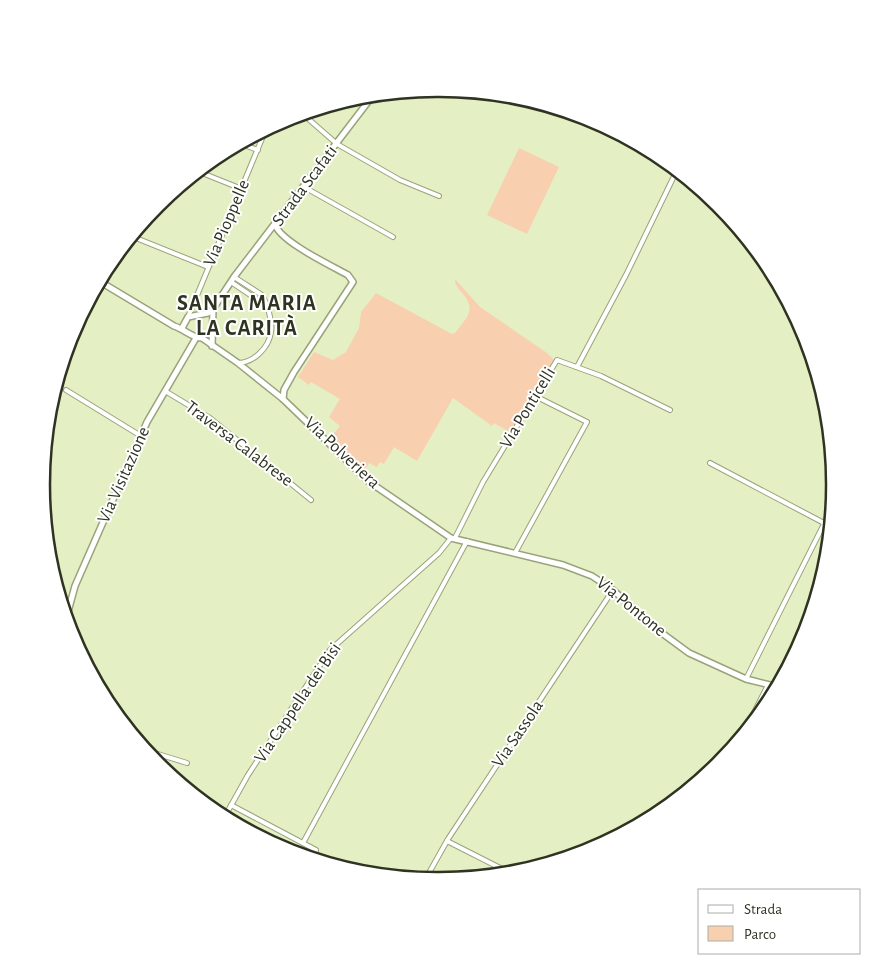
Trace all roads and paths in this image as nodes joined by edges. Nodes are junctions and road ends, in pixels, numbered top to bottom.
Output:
1 (367, 103) edge
2 (308, 119) edge
3 (262, 139) edge
4 (337, 144) junction
5 (248, 146) edge
6 (258, 150) junction
7 (205, 174) edge
8 (674, 177) edge
9 (304, 187) junction
10 (242, 189) junction
11 (439, 196) dead end
12 (275, 224) junction
13 (394, 237) dead end
14 (138, 239) edge
15 (208, 267) junction
16 (234, 277) junction
17 (231, 282) junction
18 (106, 284) edge
19 (268, 308) junction
20 (213, 309) junction
21 (188, 317) junction
22 (182, 328) junction
23 (196, 338) junction
24 (212, 346) junction
25 (238, 363) junction
26 (577, 368) junction
27 (66, 390) dead end
28 (284, 390) junction
29 (165, 391) junction
30 (275, 392) junction
31 (535, 396) junction
32 (284, 399) junction
33 (670, 410) dead end
34 (141, 436) junction
35 (710, 463) dead end
36 (311, 500) dead end
37 (824, 524) joint
38 (453, 538) junction
39 (467, 541) junction
40 (515, 553) junction
41 (613, 590) junction
42 (70, 606) edge
43 (746, 679) junction
44 (767, 687) joint
45 (759, 703) edge
46 (160, 755) edge
47 (187, 764) dead end
48 (231, 805) junction
49 (228, 811) edge
50 (447, 840) junction
51 (303, 843) junction
52 (315, 853) edge
53 (499, 867) edge
54 (430, 872) edge

1 - 4 street, Strada Scafati
2 - 4 street
3 - 6 street, Via Pioppelle
4 - 9 street, Strada Scafati
4 - 11 street
5 - 6 street
6 - 10 street, Via Pioppelle
7 - 10 street
8 - 26 street
9 - 12 street, Strada Scafati
9 - 13 street
10 - 15 street, Via Pioppelle
12 - 16 street, Strada Scafati
12 - 28 street
14 - 15 street
15 - 21 street, Via Pioppelle
16 - 17 street, Strada Scafati
16 - 19 street
17 - 19 street
17 - 20 street
18 - 22 street
19 - 25 street
20 - 21 street
20 - 24 street
21 - 22 street
22 - 23 street
23 - 24 street
23 - 29 street, Via Visitazione
24 - 25 street
25 - 30 street, Via Polveriera
26 - 31 street, Via Ponticelli
26 - 33 street, Via Ponticelli
27 - 34 street
28 - 30 street
28 - 32 street
29 - 34 street, Via Visitazione
29 - 36 street, Traversa Calabrese
30 - 32 street, Via Polveriera
31 - 38 street, Via Ponticelli
31 - 40 street
32 - 38 street, Via Polveriera
34 - 42 street, Via Visitazione
35 - 37 street
37 - 43 street
38 - 39 street, Via Pontone
38 - 48 street, Via Cappella dei Bisi
39 - 40 street, Via Pontone
39 - 51 street
40 - 41 street, Via Pontone
41 - 43 street, Via Pontone
41 - 50 street, Via Sassola
43 - 44 street, Via Pontone
44 - 45 street
46 - 47 street
48 - 49 street, Via Cappella dei Bisi
48 - 51 street
50 - 53 street
50 - 54 street, Via Sassola
51 - 52 street

